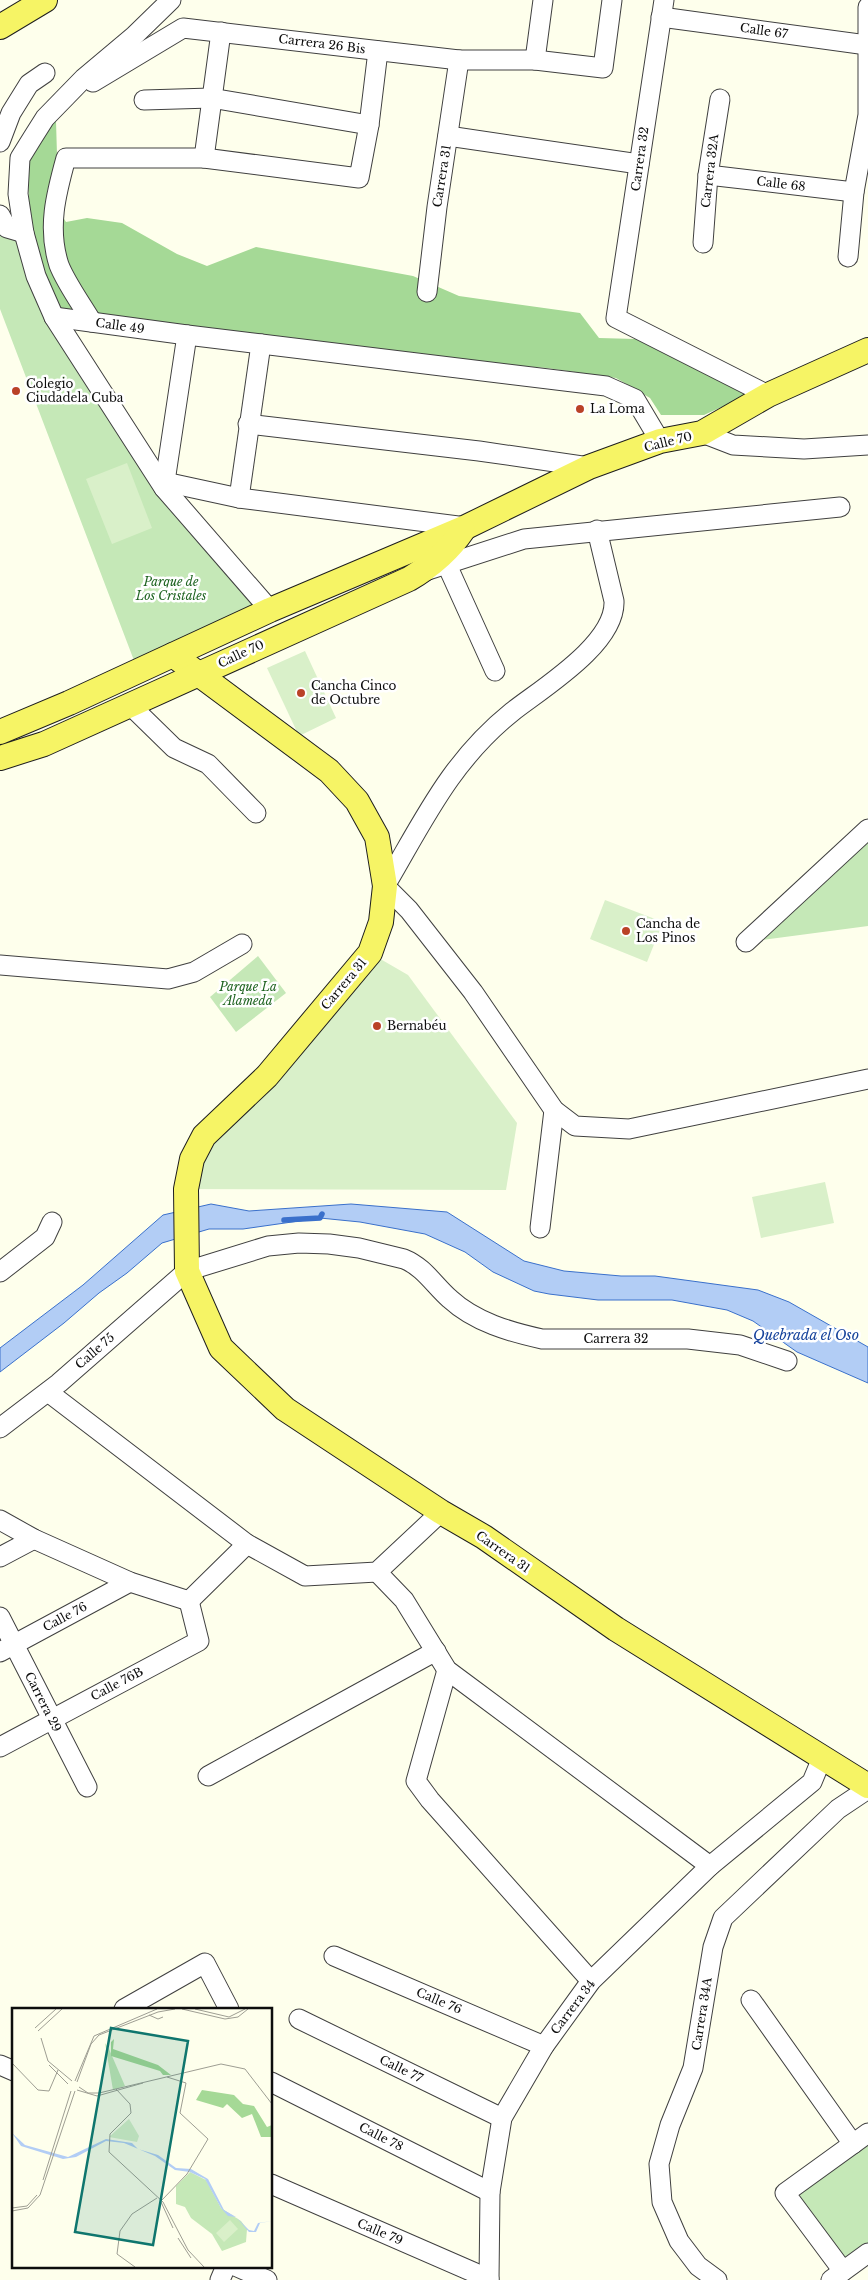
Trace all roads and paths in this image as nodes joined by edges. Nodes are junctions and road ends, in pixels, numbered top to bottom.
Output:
1 (45, 0) edge
2 (171, 0) edge
3 (543, 0) edge
4 (612, 0) edge
5 (855, 0) edge
6 (662, 9) edge
7 (868, 9) edge
8 (0, 27) edge
9 (221, 32) junction
10 (867, 45) edge
11 (378, 51) junction
12 (459, 60) junction
13 (535, 60) junction
14 (45, 73) dead end
15 (210, 98) junction
16 (720, 99) dead end
17 (144, 100) dead end
18 (61, 102) junction
19 (369, 124) junction
20 (448, 136) junction
21 (0, 142) edge
22 (204, 158) junction
23 (639, 164) junction
24 (708, 175) junction
25 (854, 192) junction
26 (0, 215) edge
27 (24, 233) junction
28 (703, 243) dead end
29 (848, 257) dead end
30 (427, 292) dead end
31 (54, 316) junction
32 (92, 322) junction
33 (187, 335) junction
34 (261, 344) junction
35 (868, 350) edge
36 (768, 395) junction
37 (248, 424) junction
38 (702, 433) junction
39 (660, 441) junction
40 (868, 445) edge
41 (589, 468) junction
42 (164, 485) junction
43 (239, 498) junction
44 (840, 507) dead end
45 (466, 527) junction
46 (597, 530) junction
47 (446, 565) junction
48 (420, 573) junction
49 (270, 610) junction
50 (173, 655) junction
51 (494, 671) dead end
52 (199, 674) junction
53 (102, 688) junction
54 (122, 708) junction
55 (0, 732) edge
56 (0, 758) edge
57 (256, 813) dead end
58 (868, 829) edge
59 (385, 886) junction
60 (746, 942) dead end
61 (242, 944) dead end
62 (0, 965) edge
63 (868, 1079) edge
64 (554, 1110) junction
65 (52, 1222) dead end
66 (540, 1228) dead end
67 (186, 1265) junction
68 (0, 1272) edge
69 (788, 1361) dead end
70 (48, 1392) junction
71 (0, 1428) edge
72 (441, 1512) junction
73 (0, 1520) edge
74 (34, 1539) junction
75 (247, 1544) junction
76 (0, 1557) edge
77 (377, 1572) junction
78 (130, 1582) junction
79 (189, 1602) junction
80 (0, 1617) edge
81 (7, 1648) edge
82 (436, 1651) junction
83 (447, 1670) junction
84 (52, 1718) junction
85 (0, 1747) edge
86 (822, 1758) junction
87 (208, 1776) dead end
88 (87, 1787) dead end
89 (868, 1787) edge
90 (710, 1866) junction
91 (334, 1956) dead end
92 (591, 1981) junction
93 (751, 2000) dead end
94 (126, 2008) edge
95 (228, 2008) edge
96 (300, 2019) dead end
97 (544, 2046) junction
98 (0, 2065) edge
99 (12, 2070) edge
100 (272, 2083) edge
101 (502, 2118) junction
102 (861, 2138) edge
103 (272, 2184) edge
104 (490, 2192) junction
105 (868, 2253) edge
106 (225, 2268) edge
107 (240, 2268) edge
108 (837, 2276) edge
109 (220, 2280) edge
110 (267, 2280) edge
111 (489, 2280) edge
112 (717, 2280) edge

1 - 8 main road
2 - 18 street
3 - 13 street
4 - 13 street, Carrera 26 Bis
5 - 7 street
6 - 10 street, Calle 67
6 - 23 street, Carrera 32
7 - 10 street
9 - 11 street, Carrera 26 Bis
9 - 15 street
9 - 18 street, Carrera 26 Bis
10 - 25 street
11 - 12 street, Carrera 26 Bis
11 - 19 street
12 - 13 street, Carrera 26 Bis
12 - 20 street, Carrera 31
14 - 21 street
15 - 17 street
15 - 19 street
15 - 22 street
16 - 24 street, Carrera 32A
18 - 27 street
19 - 22 street
20 - 23 street
20 - 30 street, Carrera 31
22 - 32 street
23 - 36 street, Carrera 32
24 - 25 street, Calle 68
24 - 28 street, Carrera 32A
25 - 29 street
26 - 27 street
27 - 31 street
31 - 32 street, Calle 49
31 - 42 street
32 - 33 street, Calle 49
33 - 34 street, Calle 49
33 - 42 street
34 - 37 street
34 - 39 street, Calle 49
35 - 36 main road, Calle 70
36 - 38 main road, Calle 70
37 - 41 street
37 - 43 street
38 - 39 main road, Calle 70
38 - 40 street
39 - 41 main road, Calle 70
41 - 45 main road, Calle 70
42 - 43 street
42 - 49 street
43 - 45 street
44 - 46 street
45 - 48 main road, Calle 70
45 - 49 main road, Calle 70
46 - 47 street
46 - 59 street
47 - 48 street
47 - 51 street
48 - 52 main road, Calle 70
49 - 50 main road, Calle 70
50 - 52 main road, Carrera 31
50 - 53 main road, Calle 70
52 - 54 main road, Calle 70
52 - 59 main road, Carrera 31
53 - 54 main road
53 - 55 main road, Calle 70
54 - 56 main road, Calle 70
54 - 57 street
58 - 60 street
59 - 64 street
59 - 67 main road, Carrera 31
61 - 62 street
63 - 64 street
64 - 66 street
65 - 68 street
67 - 69 street, Carrera 32
67 - 70 street, Calle 75
67 - 72 main road, Carrera 31
70 - 71 street, Calle 75
70 - 75 street
72 - 77 street
72 - 86 main road, Carrera 31
73 - 74 street
74 - 76 street
74 - 78 street
75 - 77 street
75 - 79 street
77 - 82 street
78 - 79 street
78 - 81 street, Calle 76
79 - 84 street, Calle 76B
80 - 81 street, Carrera 29
81 - 84 street, Carrera 29
82 - 83 street
82 - 87 street
83 - 90 street
83 - 92 street
84 - 85 street, Calle 76B
84 - 88 street, Carrera 29
86 - 89 main road, Carrera 31
86 - 90 street, Carrera 34
89 - 112 street, Carrera 34A
90 - 92 street, Carrera 34
91 - 97 street, Calle 76
92 - 97 street, Carrera 34
93 - 102 street
94 - 95 street
96 - 101 street, Calle 77
97 - 101 street, Carrera 34
98 - 99 street
100 - 104 street, Calle 78
101 - 104 street, Carrera 34
102 - 108 street
103 - 111 street, Calle 79
104 - 111 street, Carrera 34
105 - 108 street
106 - 109 street
107 - 110 street

